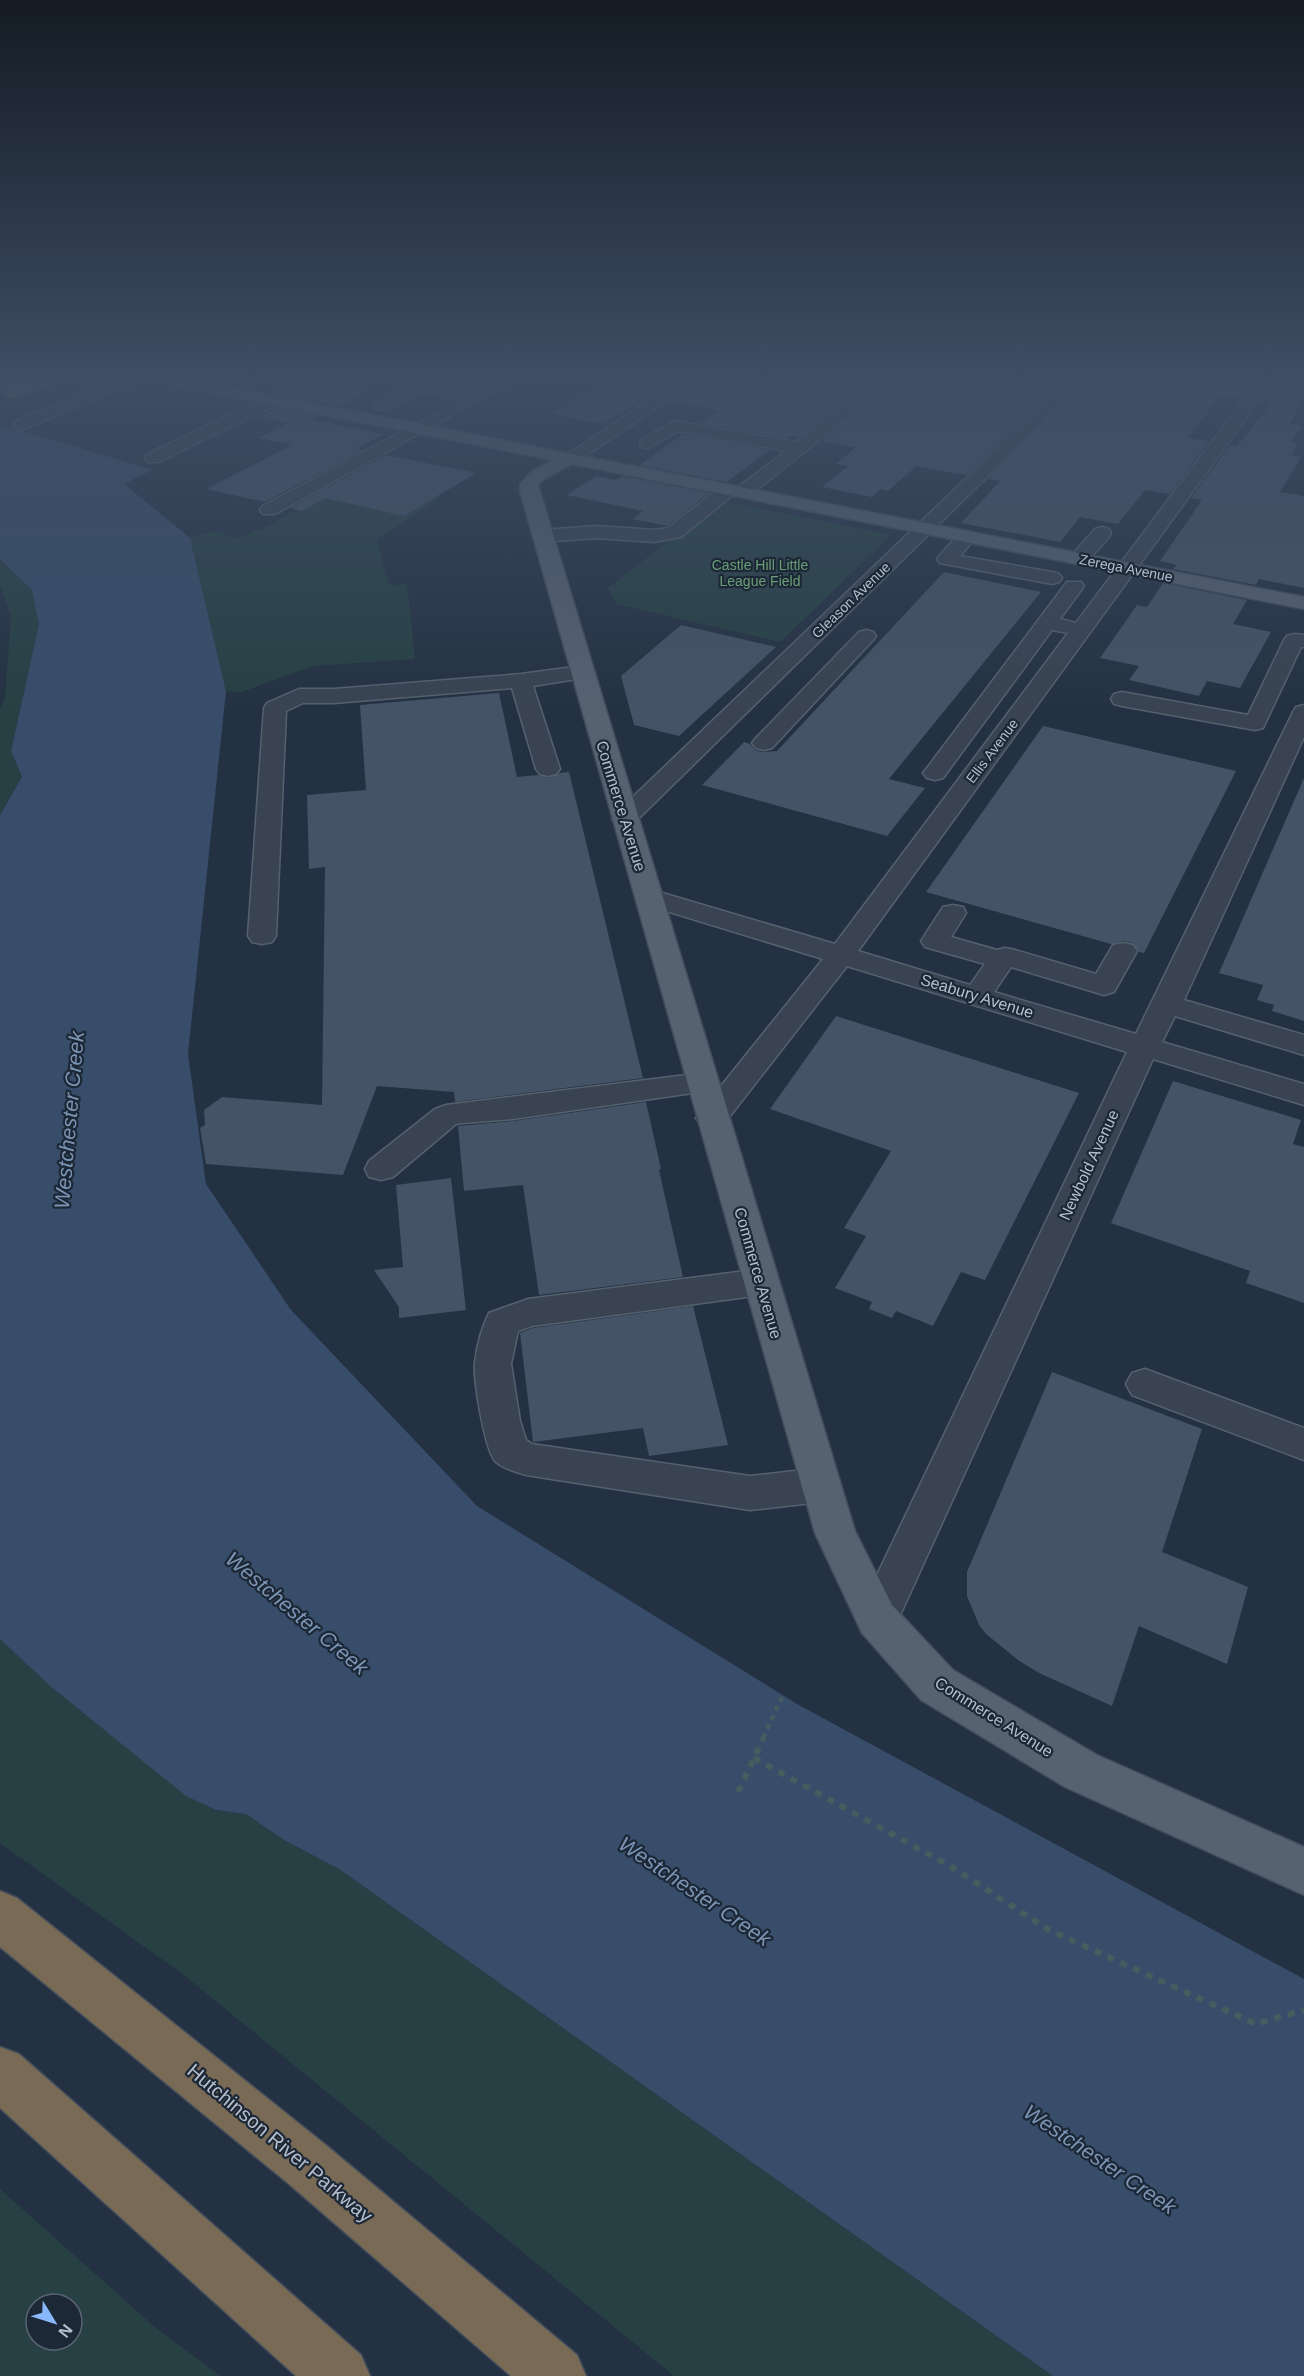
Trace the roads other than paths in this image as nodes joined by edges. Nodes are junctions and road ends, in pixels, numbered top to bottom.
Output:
1 (304, 491) edge
2 (531, 491) edge
3 (736, 491) joint
4 (964, 491) edge
5 (1184, 491) edge
6 (269, 510) dead end
7 (925, 529) junction
8 (1101, 533) dead end
9 (542, 536) junction
10 (967, 537) junction
11 (1079, 559) junction
12 (1127, 569) junction
13 (1052, 578) dead end
14 (1074, 586) dead end
15 (1304, 603) edge
16 (1047, 623) junction
17 (1082, 630) junction
18 (866, 636) dead end
19 (1304, 641) edge
20 (581, 672) junction
21 (770, 678) junction
22 (520, 681) junction
23 (815, 689) junction
24 (1122, 699) dead end
25 (1304, 712) edge
26 (764, 743) dead end
27 (548, 769) dead end
28 (935, 773) dead end
29 (624, 819) junction
30 (649, 897) junction
31 (953, 913) dead end
32 (262, 936) dead end
33 (1123, 951) dead end
34 (841, 955) junction
35 (1002, 960) junction
36 (977, 996) junction
37 (1167, 1004) junction
38 (1304, 1045) edge
39 (1145, 1047) junction
40 (702, 1083) junction
41 (1304, 1095) edge
42 (712, 1118) junction
43 (381, 1169) dead end
44 (761, 1282) junction
45 (1145, 1384) dead end
46 (1304, 1444) edge
47 (821, 1485) junction
48 (877, 1619) junction
49 (1304, 1871) edge
50 (0, 1914) edge
51 (0, 2073) edge
52 (339, 2376) edge
53 (556, 2376) edge

1 - 6 street
2 - 9 main road, Commerce Avenue
3 - 7 main road, Zerega Avenue
3 - 9 street
4 - 7 street, Gleason Avenue
5 - 12 street, Ellis Avenue
7 - 10 main road, Zerega Avenue
7 - 21 street, Gleason Avenue
8 - 11 street
9 - 20 main road, Commerce Avenue
10 - 11 main road, Zerega Avenue
10 - 13 street
11 - 12 main road, Zerega Avenue
12 - 15 main road, Zerega Avenue
12 - 17 street, Ellis Avenue
14 - 16 street
16 - 17 street
16 - 28 street
17 - 34 street, Ellis Avenue
18 - 23 street
19 - 24 street
20 - 22 street
20 - 29 main road, Commerce Avenue
21 - 23 street
21 - 29 street, Gleason Avenue
22 - 27 street
22 - 32 street
23 - 26 street
25 - 37 street, Newbold Avenue
29 - 30 main road, Commerce Avenue
30 - 34 street, Seabury Avenue
30 - 40 main road, Commerce Avenue
31 - 35 street
33 - 35 street
34 - 36 street, Seabury Avenue
34 - 42 street, Ellis Avenue
35 - 36 street
36 - 39 street, Seabury Avenue
37 - 38 street
37 - 39 street, Newbold Avenue
39 - 41 street, Seabury Avenue
39 - 48 street, Newbold Avenue
40 - 42 main road, Commerce Avenue
40 - 43 street
42 - 44 main road, Commerce Avenue
44 - 47 main road, Commerce Avenue
44 - 47 street
45 - 46 street
47 - 48 main road, Commerce Avenue
48 - 49 main road, Commerce Avenue
50 - 53 highway, Hutchinson River Parkway
51 - 52 highway

